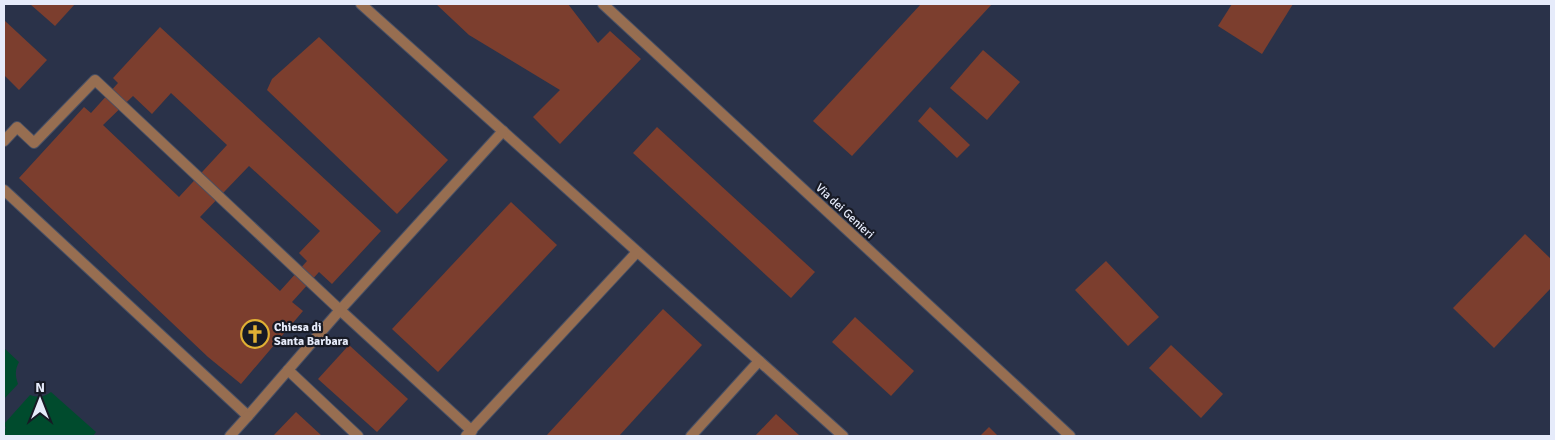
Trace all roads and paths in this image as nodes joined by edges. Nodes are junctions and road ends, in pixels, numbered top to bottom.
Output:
1 (360, 4) edge
2 (603, 4) edge
3 (503, 132) junction
4 (4, 141) edge
5 (4, 190) edge
6 (637, 252) junction
7 (340, 310) junction
8 (759, 361) junction
9 (288, 370) junction
10 (248, 416) junction
11 (469, 433) edge
12 (230, 436) edge
13 (358, 436) edge
14 (691, 436) edge
15 (843, 436) edge
16 (1070, 436) edge

1 - 3 street
2 - 16 street, Via dei Genieri
3 - 6 street
3 - 7 street
4 - 7 street
5 - 10 street
6 - 8 street
6 - 11 street
7 - 9 street
7 - 11 street
8 - 14 street
8 - 15 street
9 - 10 street
9 - 13 street
10 - 12 street

